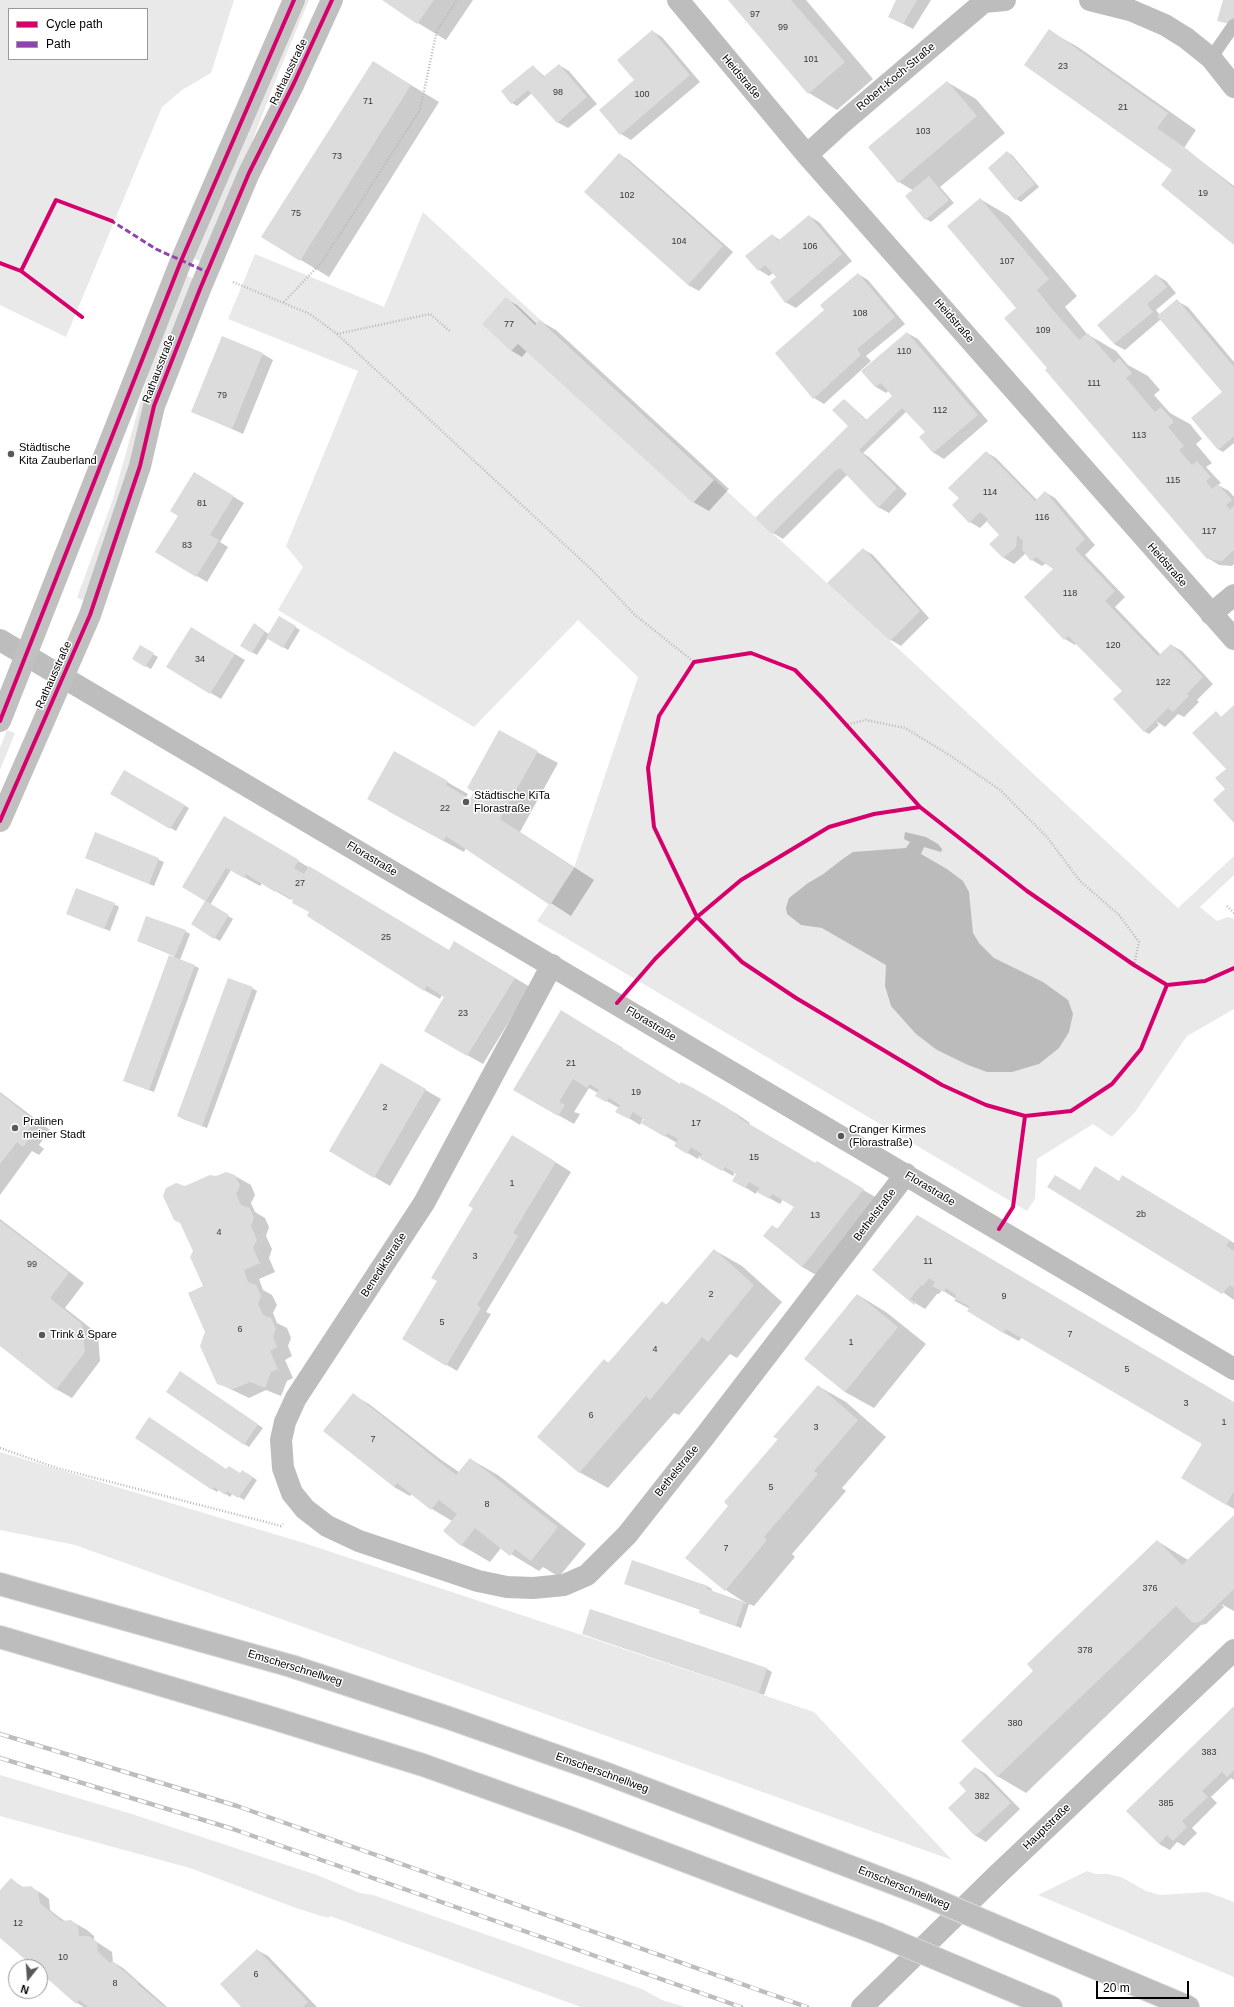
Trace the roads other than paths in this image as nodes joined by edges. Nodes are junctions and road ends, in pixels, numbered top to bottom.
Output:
1 (294, 0) edge
2 (332, 0) edge
3 (678, 0) edge
4 (1005, 0) edge
5 (1090, 0) edge
6 (984, 1) edge
7 (1234, 26) edge
8 (1211, 58) junction
9 (1234, 88) edge
10 (807, 155) junction
11 (1234, 595) edge
12 (1211, 614) junction
13 (1234, 639) edge
14 (0, 640) edge
15 (27, 654) junction
16 (64, 676) junction
17 (0, 721) edge
18 (0, 821) edge
19 (552, 965) junction
20 (906, 1174) junction
21 (1234, 1368) edge
22 (359, 1541) joint
23 (0, 1584) edge
24 (0, 1637) edge
25 (1234, 1650) edge
26 (862, 2007) edge
27 (1050, 2007) edge
28 (1188, 2007) edge

1 - 15 street, Rathausstraße
2 - 16 street, Rathausstraße
3 - 10 main road, Heidstraße
4 - 6 main road
5 - 8 main road
6 - 10 main road, Robert-Koch-Straße
7 - 8 lane
8 - 9 main road
10 - 12 main road, Heidstraße
11 - 12 main road
12 - 13 main road, Heidstraße
14 - 15 main road, Florastraße
15 - 16 main road, Florastraße
15 - 17 street, Rathausstraße
16 - 18 street, Rathausstraße
16 - 19 main road, Florastraße
19 - 20 main road, Florastraße
19 - 22 main road, Benediktstraße
20 - 21 main road, Florastraße
20 - 22 main road, Bethelstraße
23 - 28 main road, Emscherschnellweg, bridge
24 - 27 main road, bridge
25 - 26 main road, Hauptstraße

